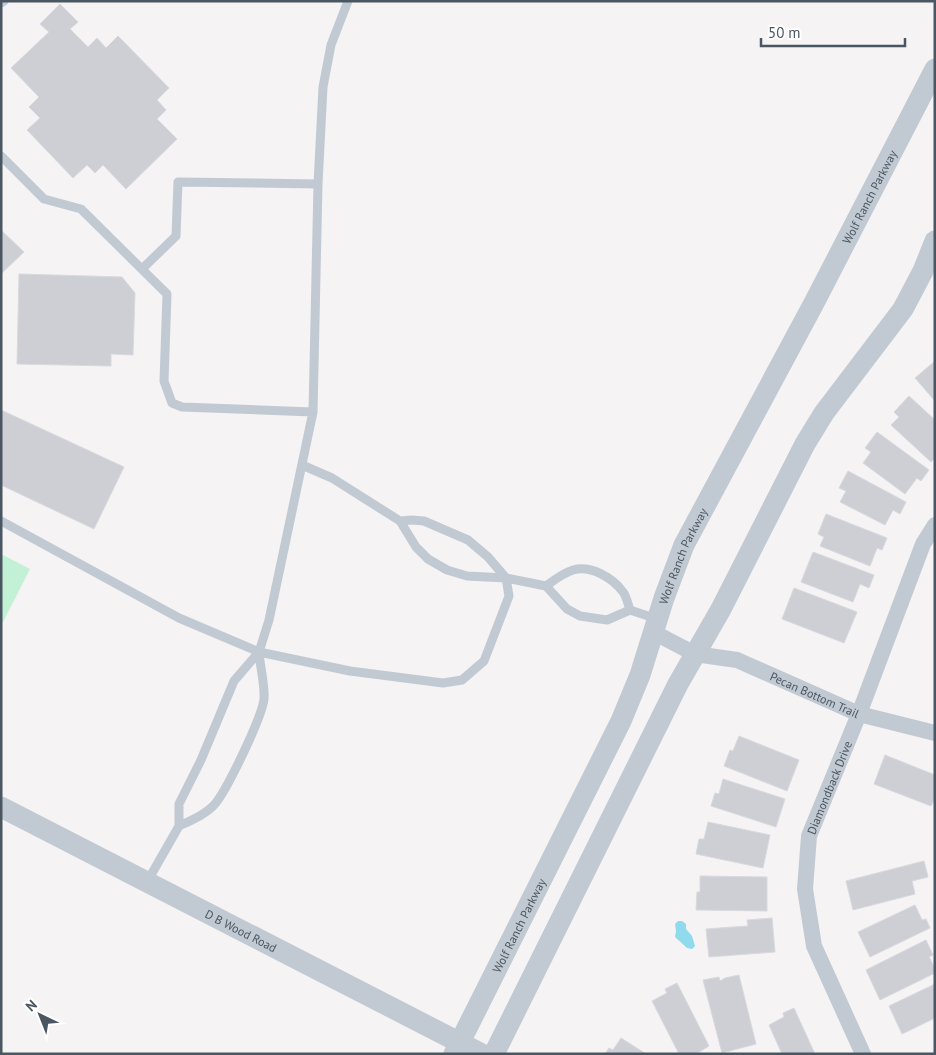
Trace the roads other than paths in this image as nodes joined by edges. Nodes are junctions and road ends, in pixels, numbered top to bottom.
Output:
1 (348, 1) edge
2 (935, 69) edge
3 (1, 156) edge
4 (318, 184) junction
5 (935, 241) edge
6 (142, 269) junction
7 (313, 412) junction
8 (302, 465) junction
9 (400, 521) junction
10 (1, 522) edge
11 (935, 525) edge
12 (506, 578) junction
13 (546, 586) junction
14 (630, 610) junction
15 (655, 626) junction
16 (258, 652) junction
17 (695, 654) junction
18 (860, 714) junction
19 (935, 733) edge
20 (1, 807) edge
21 (179, 826) junction
22 (147, 882) junction
23 (457, 1048) edge
24 (482, 1054) edge
25 (494, 1054) edge
26 (864, 1054) edge

1 - 4 lane
2 - 15 street, Wolf Ranch Parkway
3 - 6 lane
4 - 6 lane
4 - 7 lane
5 - 17 street
6 - 7 lane
7 - 8 lane
8 - 9 lane
8 - 16 lane
9 - 12 lane
9 - 12 lane
10 - 16 lane
11 - 18 street, Diamondback Drive
12 - 13 lane
12 - 16 lane
13 - 14 lane
13 - 14 lane
14 - 15 lane
15 - 17 street, Pecan Bottom Trail
15 - 23 street, Wolf Ranch Parkway
16 - 21 lane
16 - 21 lane
17 - 18 street, Pecan Bottom Trail
17 - 25 street
18 - 19 street, Pecan Bottom Trail
18 - 26 street, Diamondback Drive
20 - 22 street, D B Wood Road
21 - 22 lane
22 - 23 street, D B Wood Road
23 - 24 street, D B Wood Road

